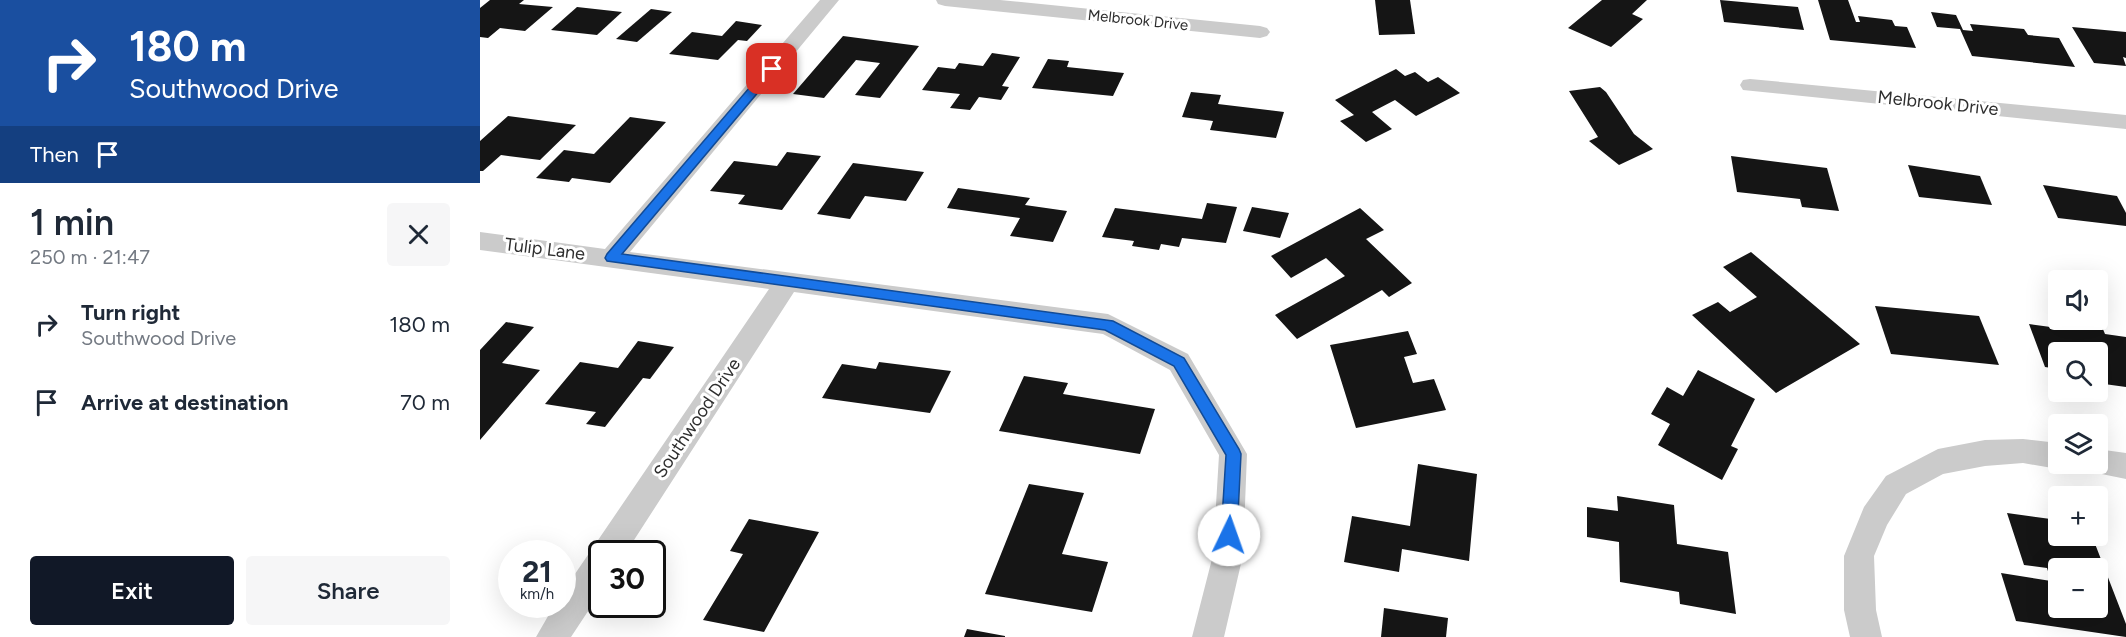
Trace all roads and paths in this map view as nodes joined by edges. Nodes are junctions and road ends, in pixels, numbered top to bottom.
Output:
1 (830, 0) edge
2 (945, 0) edge
3 (1260, 32) dead end
4 (1750, 85) dead end
5 (2126, 122) edge
6 (480, 241) edge
7 (611, 258) junction
8 (787, 282) junction
9 (2048, 455) edge
10 (2108, 464) edge
11 (2126, 466) edge
12 (616, 540) edge
13 (588, 583) edge
14 (552, 637) edge
15 (1208, 637) edge
16 (1866, 637) edge

1 - 7 street
2 - 3 street, Melbrook Drive
4 - 5 street, Melbrook Drive
6 - 7 street, Tulip Lane
7 - 8 street, Tulip Lane
8 - 12 street, Southwood Drive
8 - 15 street, Tulip Lane
9 - 16 street
10 - 11 street
13 - 14 street

